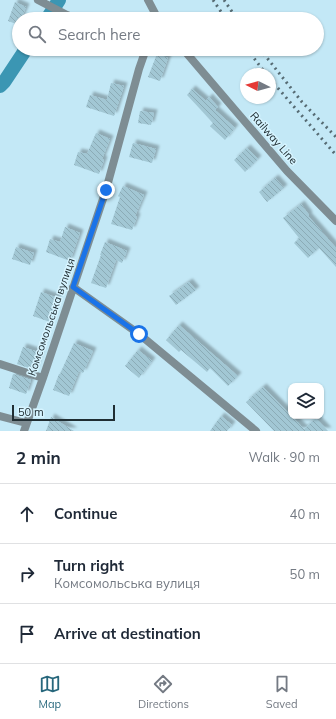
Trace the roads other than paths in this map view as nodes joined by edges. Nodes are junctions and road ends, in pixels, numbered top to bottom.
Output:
1 (148, 0) edge
2 (41, 1) edge
3 (61, 12) edge
4 (154, 12) edge
5 (144, 56) edge
6 (189, 56) edge
7 (336, 221) edge
8 (73, 287) junction
9 (0, 364) edge
10 (43, 378) junction
11 (0, 416) edge
12 (25, 427) edge
13 (254, 430) edge

1 - 4 street
2 - 3 street
5 - 8 street, Комсомольська вулиця
6 - 7 street, Railway Line
8 - 10 street, Комсомольська вулиця
8 - 13 street
9 - 10 street
10 - 12 street, Комсомольська вулиця
11 - 12 street

